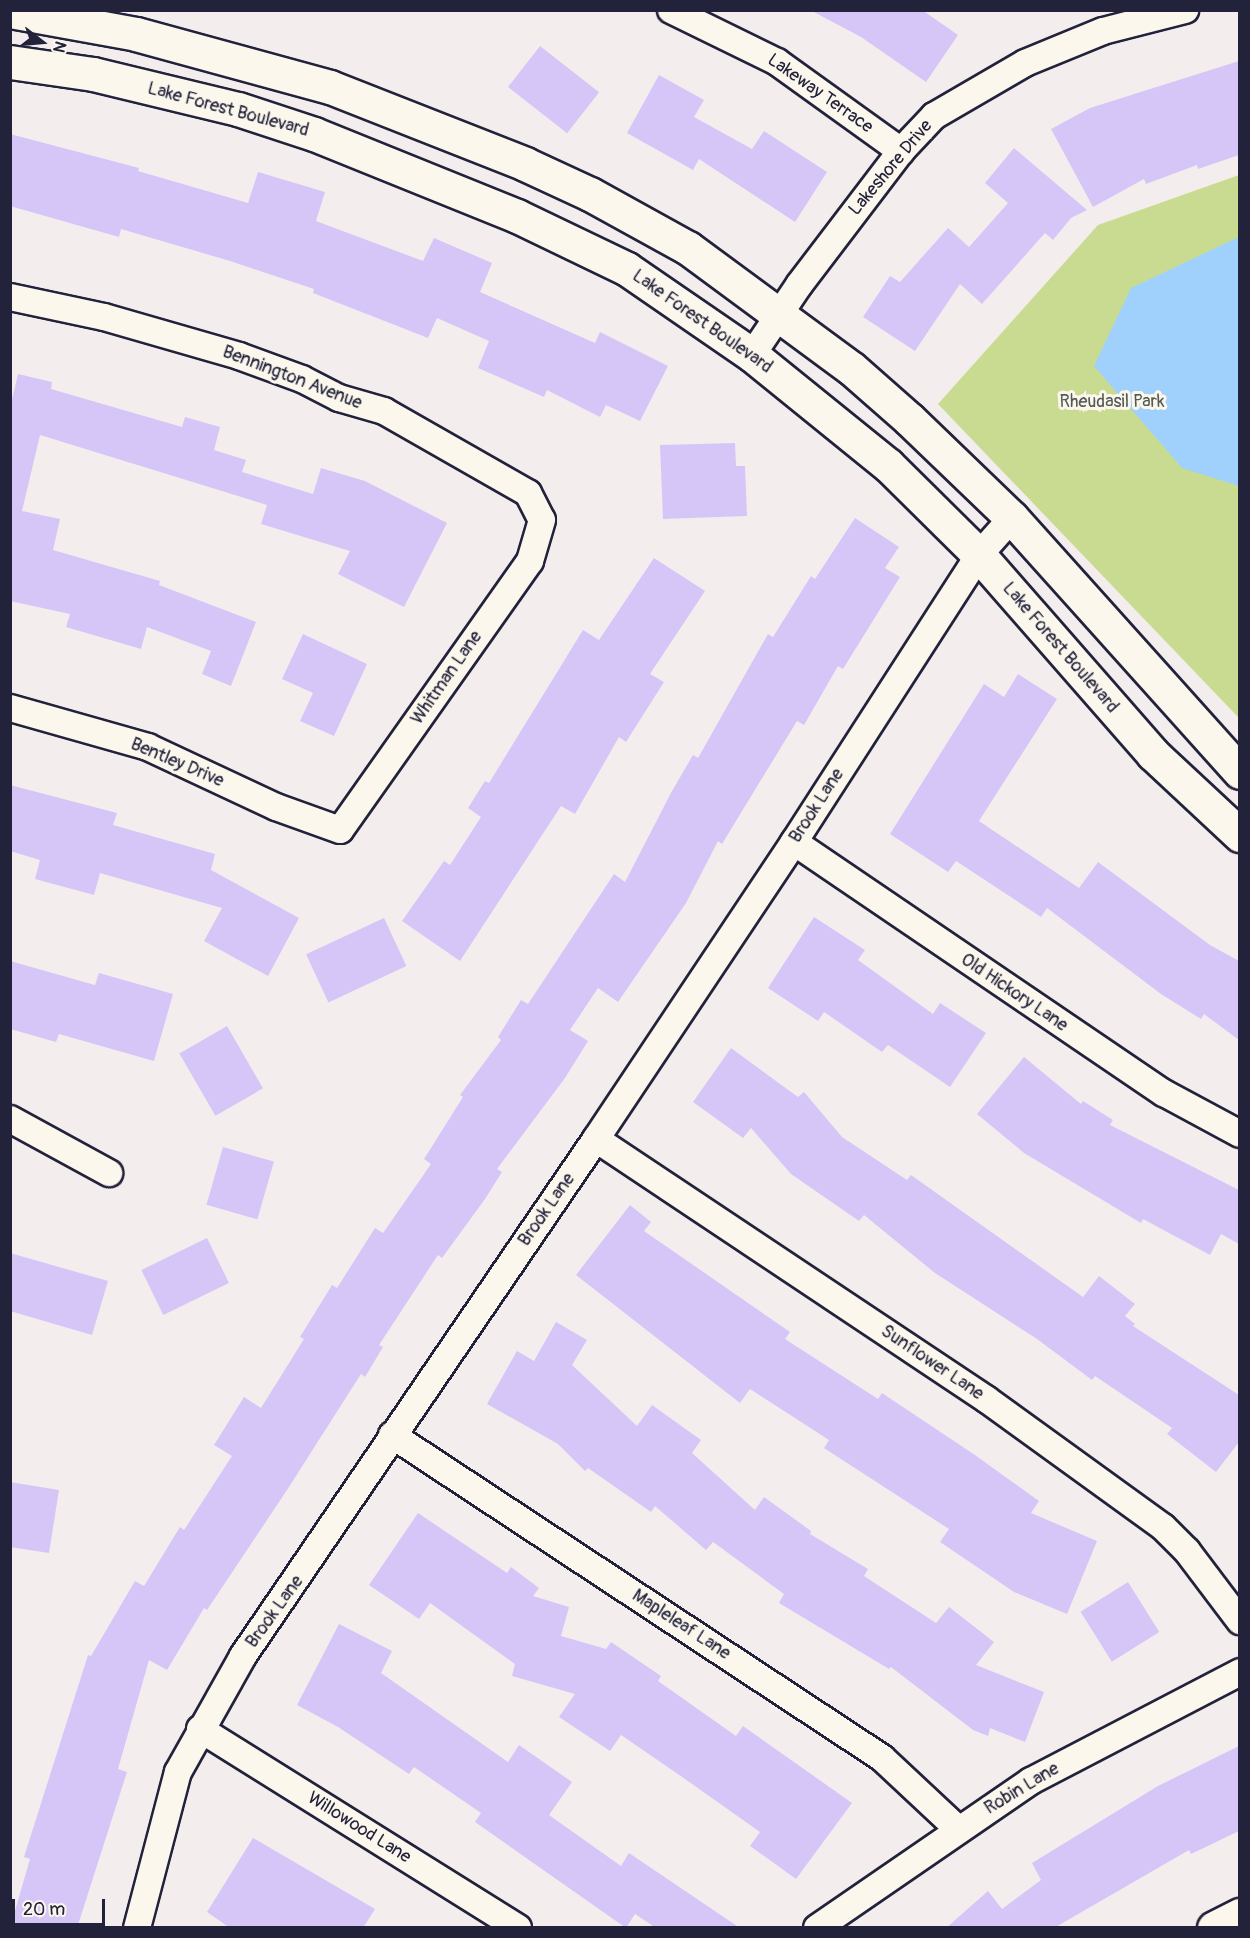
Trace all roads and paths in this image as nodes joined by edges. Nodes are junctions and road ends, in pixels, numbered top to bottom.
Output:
1 (671, 10) edge
2 (10, 11) edge
3 (1180, 11) edge
4 (10, 62) edge
5 (901, 151) junction
6 (10, 297) edge
7 (779, 314) junction
8 (752, 355) junction
9 (1012, 518) junction
10 (542, 520) joint
11 (979, 555) junction
12 (10, 708) edge
13 (1239, 772) edge
14 (340, 830) joint
15 (1239, 835) edge
16 (794, 842) junction
17 (10, 1119) edge
18 (1239, 1134) edge
19 (596, 1139) junction
20 (110, 1173) dead end
21 (392, 1435) junction
22 (1239, 1621) edge
23 (1239, 1672) edge
24 (200, 1729) junction
25 (958, 1828) junction
26 (1239, 1915) edge
27 (137, 1928) edge
28 (518, 1928) edge
29 (817, 1928) edge
30 (1214, 1928) edge

1 - 5 street, Lakeway Terrace
2 - 7 street
3 - 5 street, Lakeshore Drive
4 - 8 street, Lake Forest Boulevard
5 - 7 street, Lakeshore Drive
6 - 10 street, Bennington Avenue
7 - 8 street, Lakeshore Drive
7 - 9 street
8 - 11 street, Lake Forest Boulevard
9 - 11 street, Brook Lane
9 - 13 street
10 - 14 street, Whitman Lane
11 - 15 street, Lake Forest Boulevard
11 - 16 street, Brook Lane
12 - 14 street, Bentley Drive
16 - 18 street, Old Hickory Lane
16 - 19 street, Brook Lane
17 - 20 street
19 - 21 street, Brook Lane
19 - 22 street, Sunflower Lane
21 - 24 street, Brook Lane
21 - 25 street, Mapleleaf Lane
23 - 25 street, Robin Lane
24 - 27 street, Brook Lane
24 - 28 street, Willowood Lane
25 - 29 street, Robin Lane
26 - 30 street

